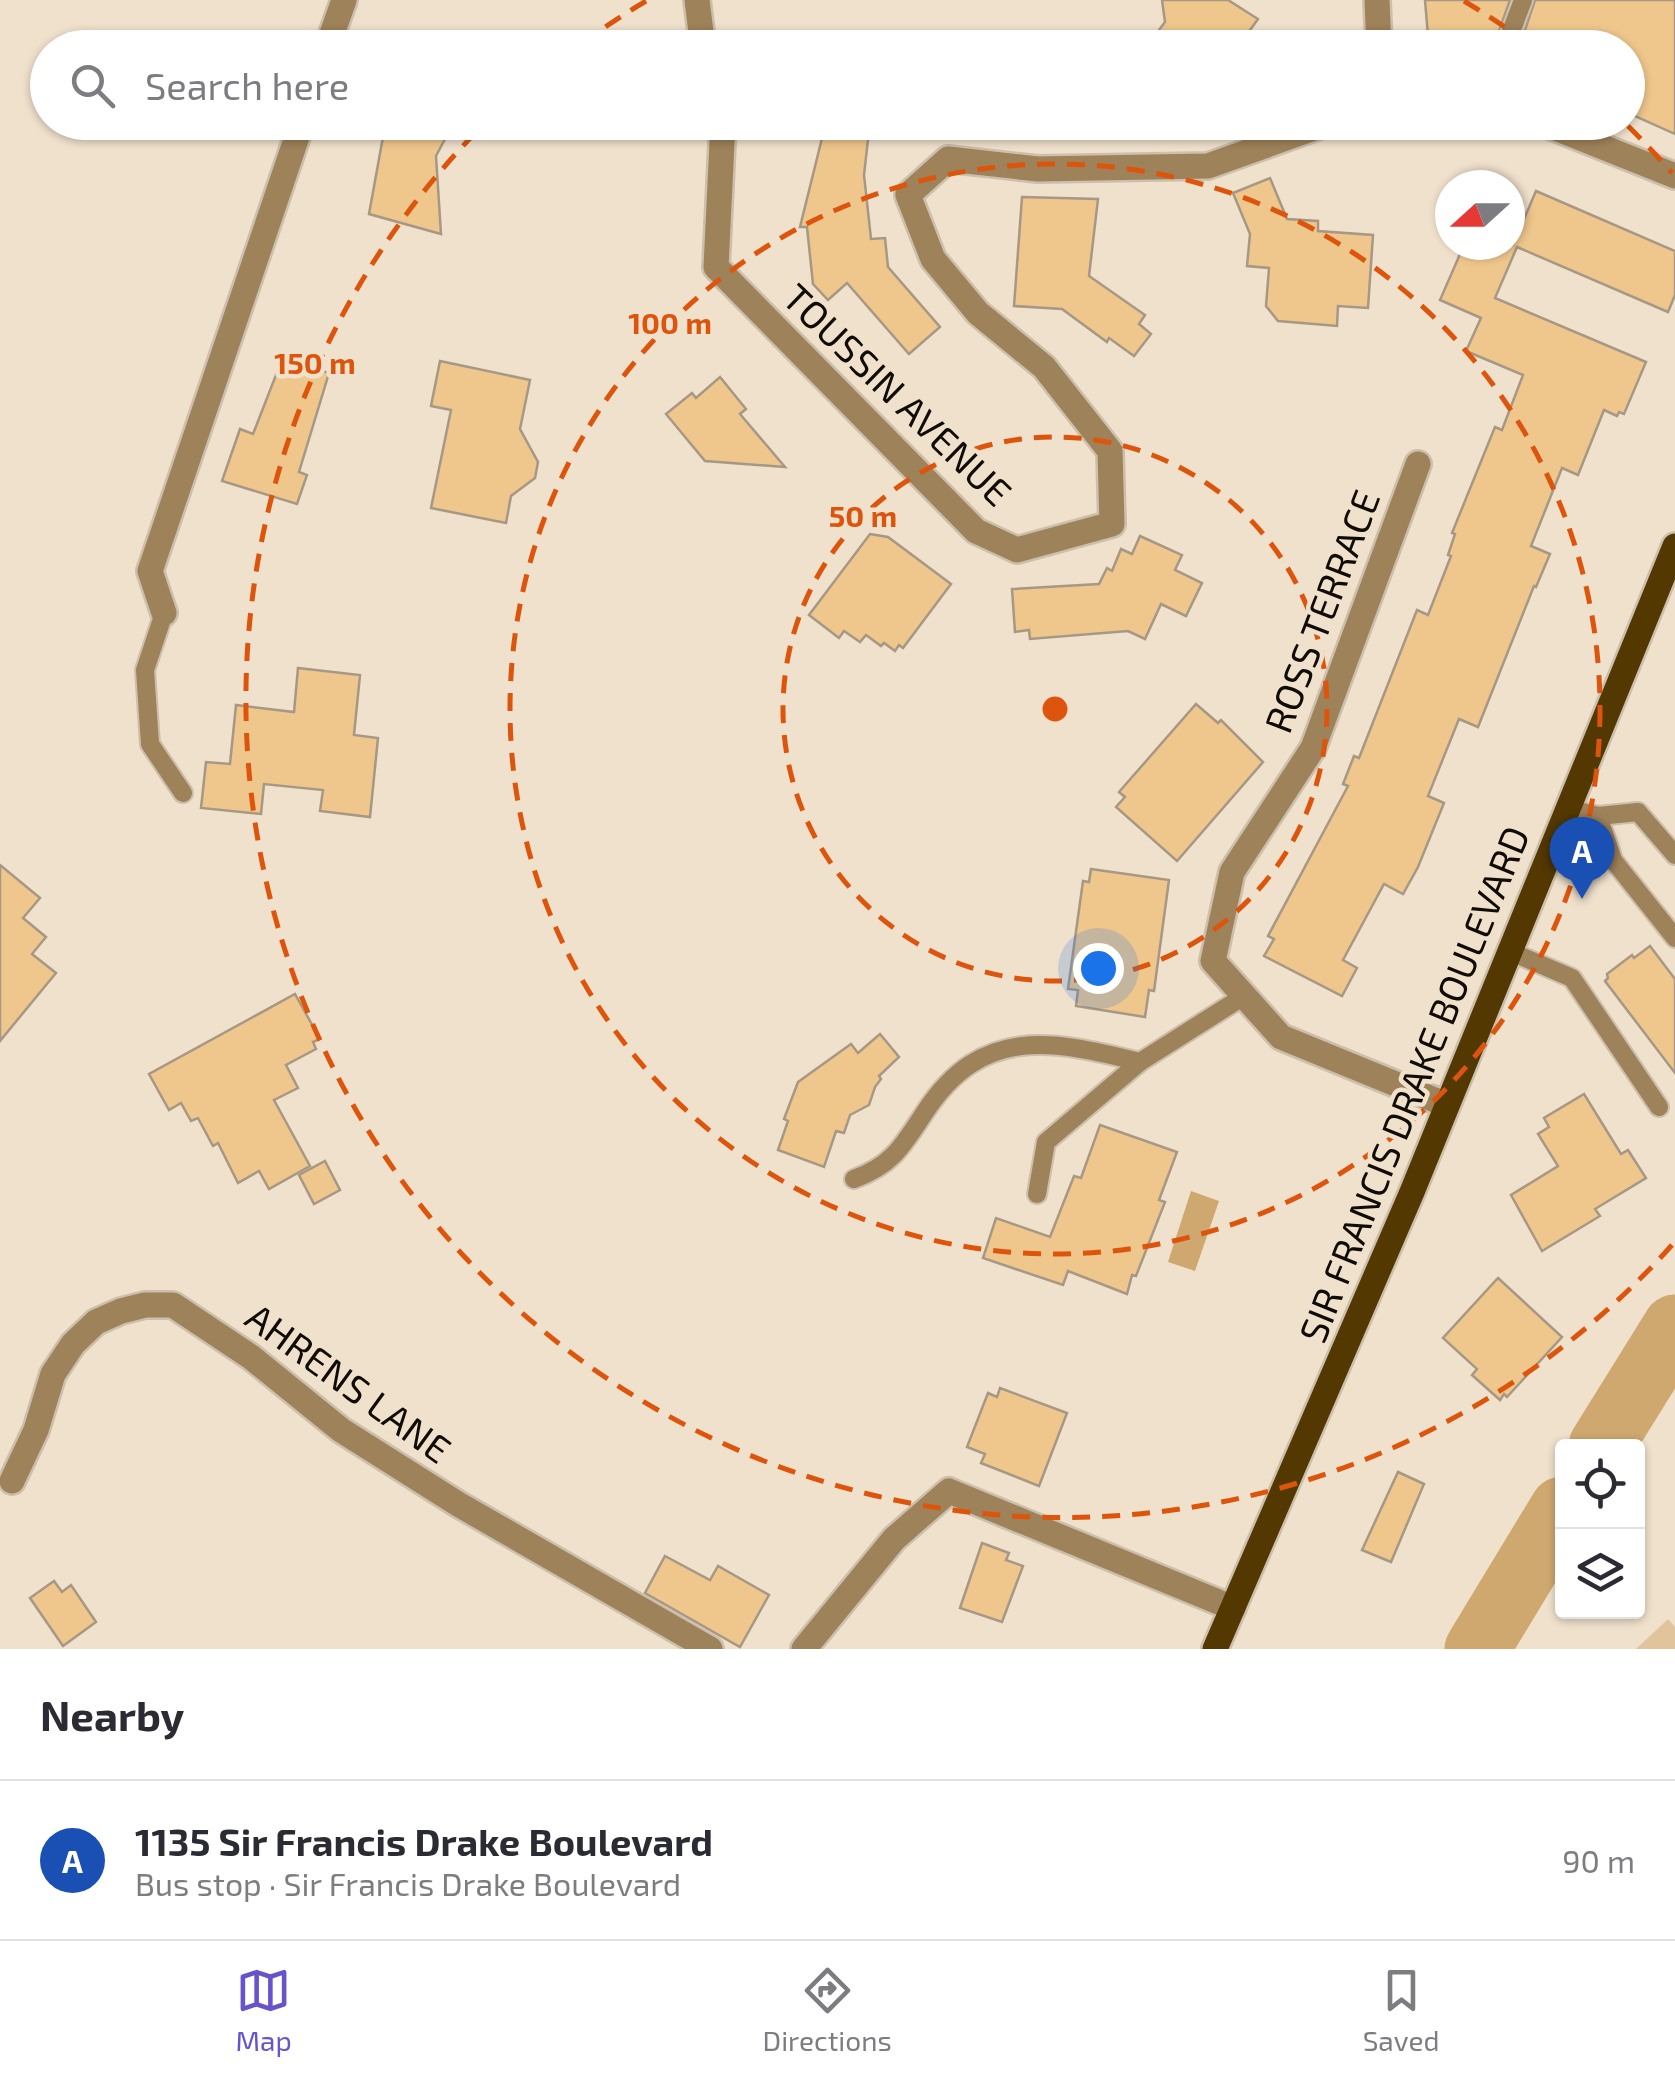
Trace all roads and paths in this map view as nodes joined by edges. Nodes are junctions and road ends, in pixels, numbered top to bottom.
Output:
1 (344, 0) edge
2 (697, 0) edge
3 (1377, 0) edge
4 (1523, 0) edge
5 (334, 30) edge
6 (701, 30) edge
7 (1378, 30) edge
8 (1511, 30) edge
9 (296, 140) edge
10 (722, 140) edge
11 (1281, 140) edge
12 (1585, 140) edge
13 (1675, 176) edge
14 (1418, 464) dead end
15 (1675, 546) edge
16 (164, 612) joint
17 (183, 793) dead end
18 (1567, 808) junction
19 (1598, 816) junction
20 (1675, 855) edge
21 (1675, 938) edge
22 (1509, 951) junction
23 (1244, 996) junction
24 (1140, 1062) junction
25 (1447, 1105) junction
26 (1659, 1107) dead end
27 (854, 1179) dead end
28 (1036, 1194) dead end
29 (12, 1481) dead end
30 (1233, 1608) junction
31 (710, 1649) edge
32 (804, 1649) edge
33 (1215, 1649) edge

1 - 5 street
2 - 6 street
3 - 7 street
4 - 8 lane
9 - 16 street
10 - 11 street, TOUSSIN AVENUE
12 - 13 street
14 - 23 street, ROSS TERRACE
15 - 18 main road, SIR FRANCIS DRAKE BOULEVARD
16 - 17 lane
18 - 19 lane
18 - 22 main road, SIR FRANCIS DRAKE BOULEVARD
19 - 20 lane
19 - 21 lane
22 - 25 main road, SIR FRANCIS DRAKE BOULEVARD
22 - 26 lane
23 - 24 lane
23 - 25 street, ROSS TERRACE
24 - 27 lane
24 - 28 lane
25 - 30 main road, SIR FRANCIS DRAKE BOULEVARD
29 - 31 street, AHRENS LANE
30 - 32 street
30 - 33 main road, SIR FRANCIS DRAKE BOULEVARD

